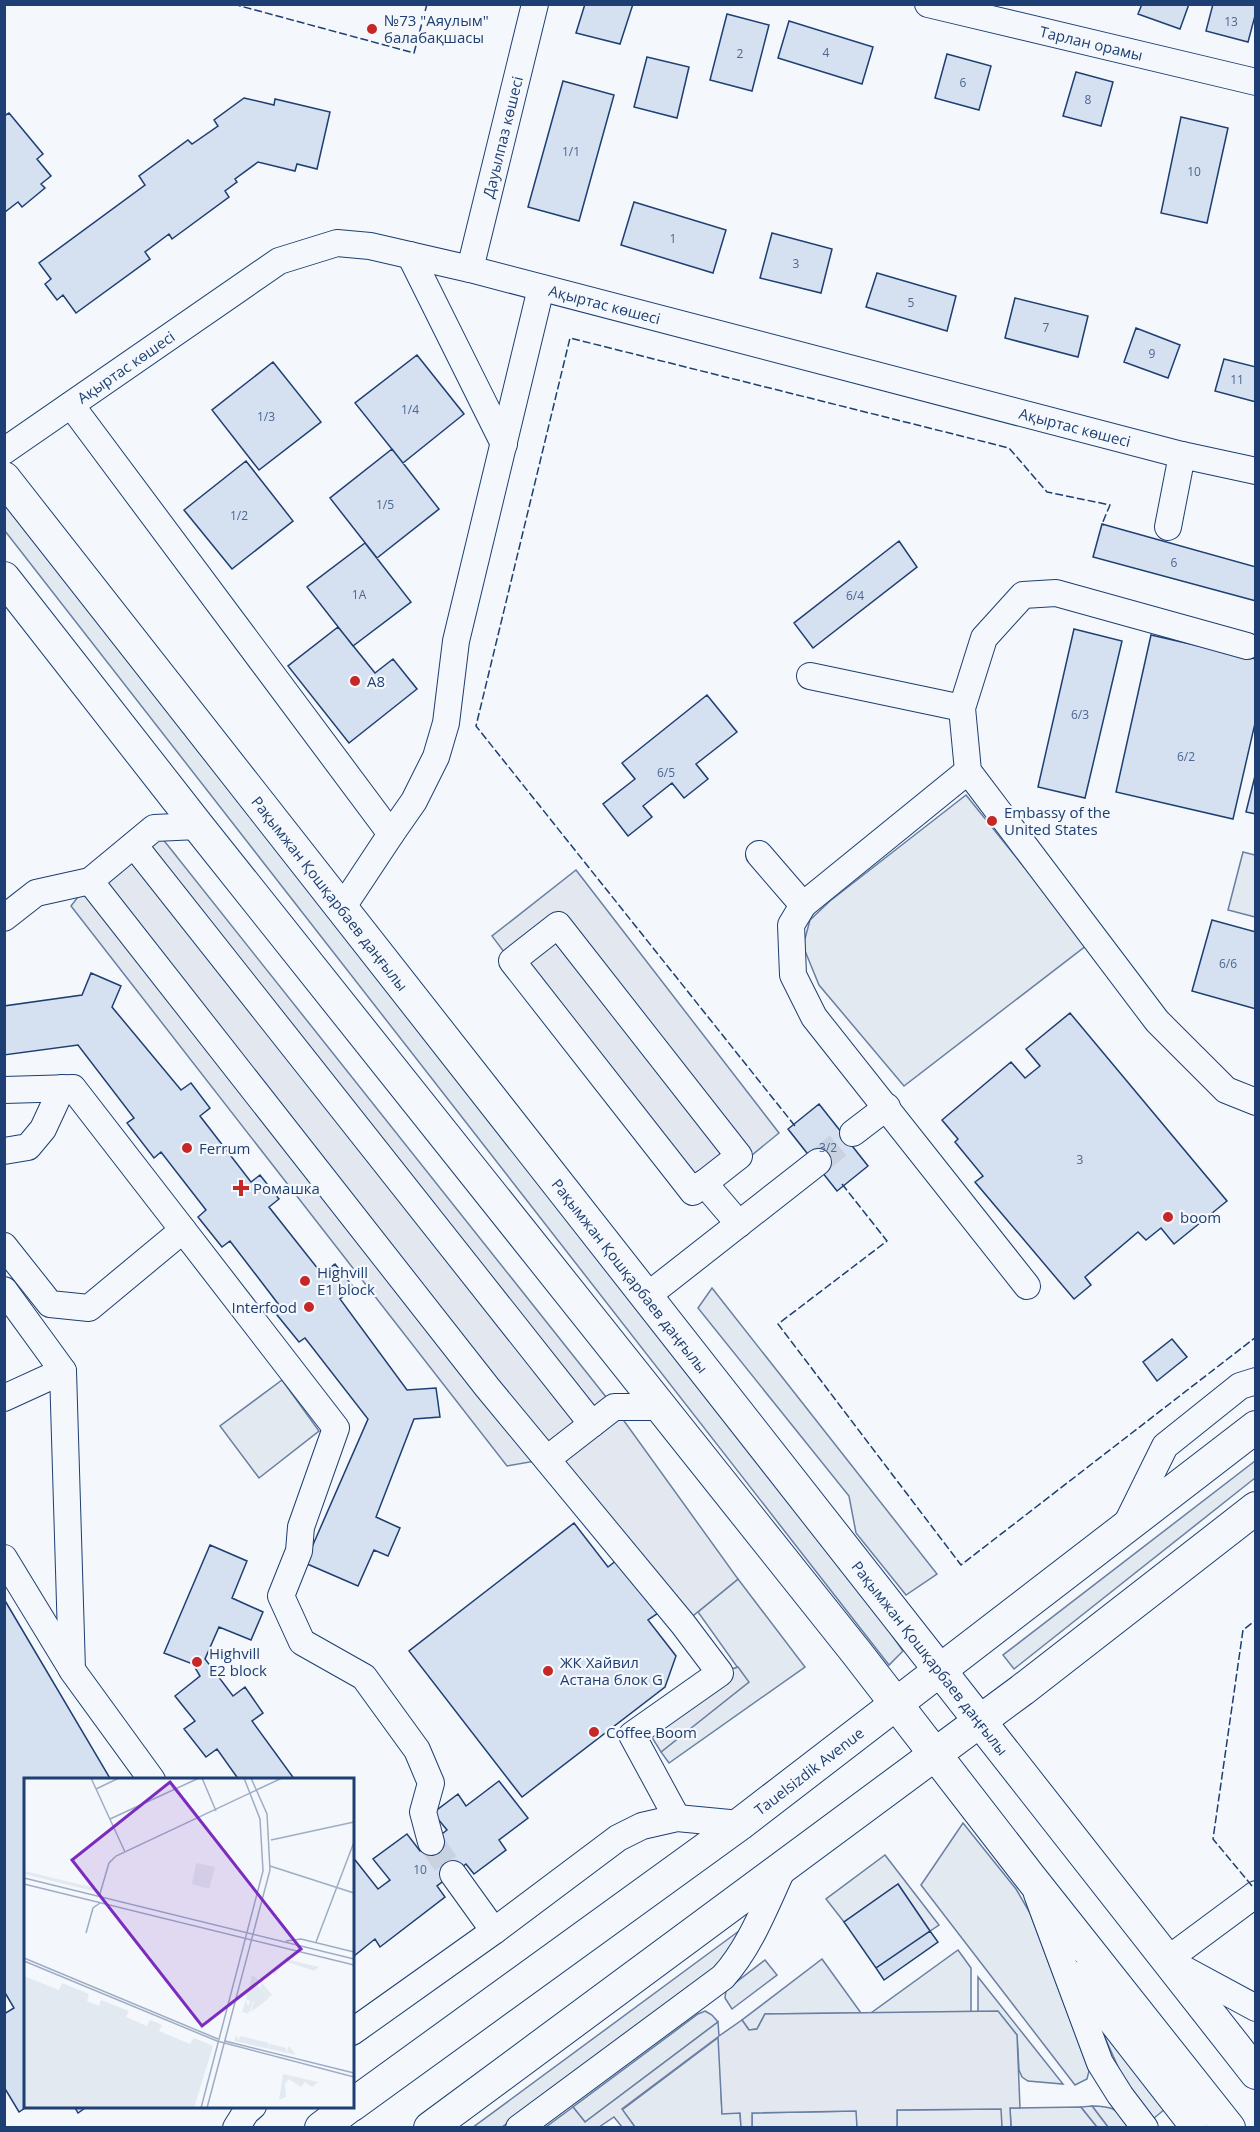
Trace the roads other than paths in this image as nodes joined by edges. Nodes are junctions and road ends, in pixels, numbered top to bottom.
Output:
1 (535, 4) edge
2 (928, 4) edge
3 (1256, 82) edge
4 (410, 255) junction
5 (470, 269) junction
6 (541, 288) junction
7 (71, 405) junction
8 (504, 444) junction
9 (4, 452) edge
10 (1182, 455) junction
11 (1256, 471) edge
12 (4, 478) edge
13 (1168, 528) dead end
14 (4, 578) edge
15 (1247, 646) dead end
16 (810, 676) dead end
17 (962, 708) junction
18 (968, 771) junction
19 (198, 826) junction
20 (390, 834) junction
21 (134, 845) junction
22 (759, 854) dead end
23 (90, 881) junction
24 (803, 905) junction
25 (342, 908) junction
26 (4, 918) edge
27 (62, 1089) junction
28 (4, 1090) edge
29 (1256, 1102) edge
30 (887, 1107) junction
31 (854, 1133) tunnel mouth
32 (4, 1151) edge
33 (818, 1162) tunnel mouth
34 (704, 1183) junction
35 (739, 1224) junction
36 (183, 1230) junction
37 (4, 1246) edge
38 (1027, 1286) dead end
39 (4, 1290) edge
40 (646, 1296) junction
41 (63, 1371) junction
42 (1256, 1381) edge
43 (4, 1398) edge
44 (660, 1407) junction
45 (592, 1424) junction
46 (1256, 1427) edge
47 (547, 1459) junction
48 (1256, 1508) edge
49 (1125, 1527) junction
50 (4, 1558) edge
51 (72, 1670) junction
52 (940, 1670) junction
53 (897, 1704) junction
54 (981, 1720) junction
55 (936, 1754) junction
56 (151, 1778) edge
57 (677, 1818) junction
58 (740, 1824) junction
59 (431, 1842) tunnel mouth
60 (786, 1863) junction
61 (453, 1874) tunnel mouth
62 (1030, 1877) junction
63 (1256, 1894) edge
64 (494, 1930) junction
65 (1060, 1956) junction
66 (1167, 1960) junction
67 (1256, 2008) edge
68 (354, 2030) edge
69 (1256, 2073) edge
70 (354, 2103) edge
71 (250, 2108) edge
72 (347, 2108) edge
73 (236, 2127) edge
74 (321, 2127) edge
75 (430, 2127) edge
76 (519, 2127) edge
77 (1145, 2127) edge
78 (1194, 2127) edge
79 (1229, 2127) edge

1 - 5 street, Дауылпаз көшесі
2 - 3 street, Тарлан орамы
4 - 5 street, Ақыртас көшесі
4 - 7 street, Ақыртас көшесі
4 - 8 street
5 - 6 street, Ақыртас көшесі
6 - 8 street
6 - 10 street, Ақыртас көшесі
7 - 9 street, Ақыртас көшесі
7 - 20 street
8 - 20 street
10 - 11 street, Ақыртас көшесі
10 - 13 street
12 - 25 main road, Рақымжан Қошқарбаев даңғылы
14 - 19 main road
15 - 17 street
16 - 17 street
17 - 18 street
18 - 24 street
18 - 29 street
19 - 21 street
19 - 44 main road
20 - 25 street
21 - 23 street
21 - 45 street
22 - 24 street
23 - 26 street
23 - 47 street
24 - 30 street
25 - 40 main road, Рақымжан Қошқарбаев даңғылы
27 - 28 street
27 - 32 street
27 - 36 street
30 - 31 street
30 - 38 street
33 - 35 street
34 - 34 street
34 - 35 street
35 - 40 street
36 - 37 street
36 - 59 street
39 - 41 street
40 - 52 main road, Рақымжан Қошқарбаев даңғылы
41 - 43 street
41 - 51 street
42 - 49 street
44 - 45 street
44 - 53 main road
45 - 47 street
46 - 49 main road, Tauelsizdik Avenue
47 - 57 street
48 - 54 main road
49 - 52 main road, Tauelsizdik Avenue
50 - 51 street
51 - 56 street
52 - 53 main road, Tauelsizdik Avenue
52 - 54 main road, Рақымжан Қошқарбаев даңғылы
53 - 55 main road
53 - 58 main road, Tauelsizdik Avenue
54 - 55 main road
54 - 66 main road, Рақымжан Қошқарбаев даңғылы
55 - 60 main road
55 - 62 main road
57 - 58 street
57 - 64 street
58 - 70 main road, Tauelsizdik Avenue
60 - 75 main road
60 - 76 street
61 - 64 street
62 - 65 street
62 - 79 main road
63 - 66 street
64 - 68 street
65 - 77 street
65 - 78 street
66 - 67 street
66 - 69 main road, Рақымжан Қошқарбаев даңғылы
71 - 73 street
72 - 74 main road, Tauelsizdik Avenue

